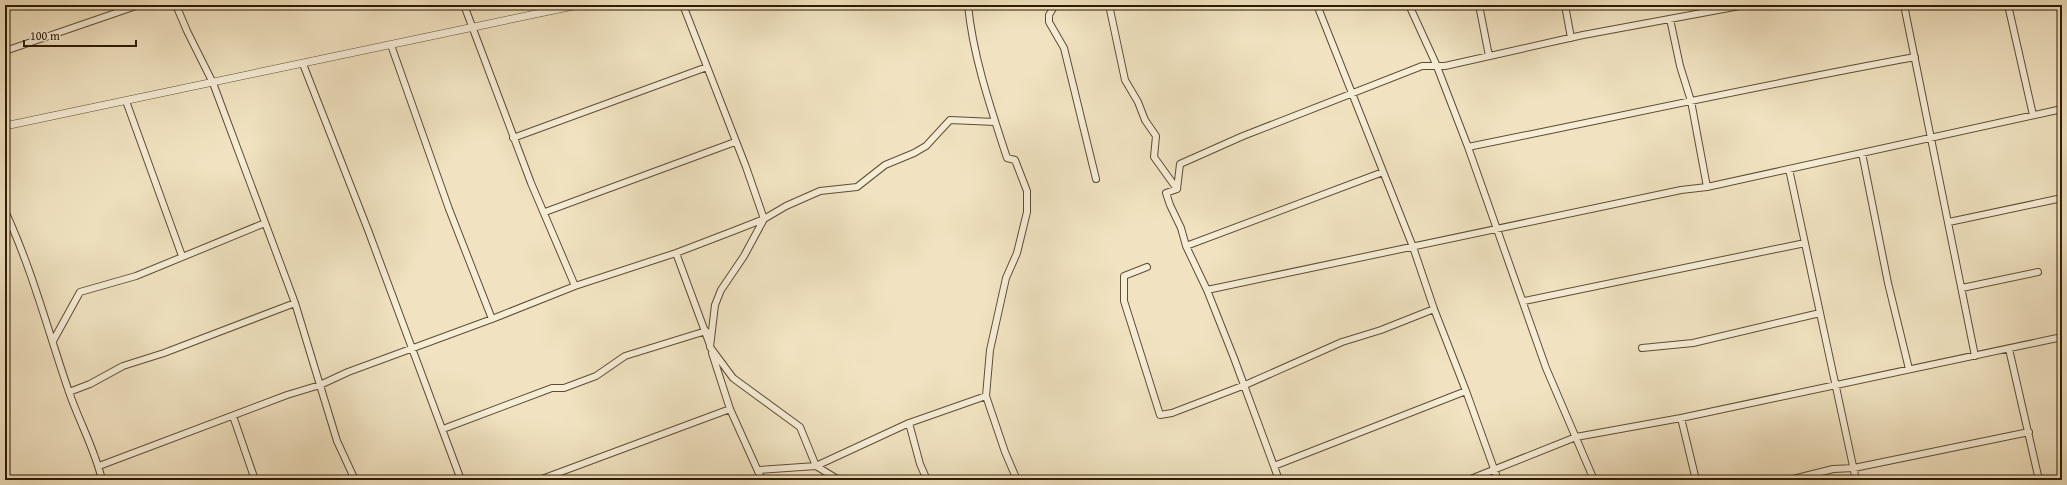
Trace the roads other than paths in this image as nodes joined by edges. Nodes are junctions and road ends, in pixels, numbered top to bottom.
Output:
1 (139, 5) edge
2 (176, 5) edge
3 (464, 5) edge
4 (578, 5) edge
5 (683, 5) edge
6 (968, 5) edge
7 (1055, 5) edge
8 (1109, 5) edge
9 (1317, 5) edge
10 (1409, 5) edge
11 (1479, 5) edge
12 (1565, 5) edge
13 (1745, 5) edge
14 (1904, 5) edge
15 (2008, 5) edge
16 (1670, 19) junction
17 (473, 28) junction
18 (1571, 38) junction
19 (391, 45) junction
20 (5, 51) edge
21 (1489, 56) junction
22 (1915, 57) junction
23 (303, 64) junction
24 (1436, 64) junction
25 (707, 66) junction
26 (214, 83) junction
27 (1352, 93) junction
28 (126, 101) junction
29 (1691, 102) junction
30 (2062, 109) edge
31 (2033, 115) junction
32 (995, 122) junction
33 (5, 126) edge
34 (513, 138) junction
35 (1931, 139) junction
36 (735, 142) junction
37 (1468, 147) junction
38 (1862, 153) junction
39 (1789, 169) junction
40 (1383, 172) junction
41 (1096, 180) dead end
42 (1707, 187) junction
43 (1177, 189) junction
44 (2062, 198) edge
45 (5, 211) edge
46 (544, 212) junction
47 (764, 219) junction
48 (1949, 222) junction
49 (265, 223) junction
50 (1496, 228) junction
51 (1805, 243) junction
52 (1186, 246) junction
53 (1413, 247) junction
54 (676, 253) junction
55 (182, 256) junction
56 (1147, 267) dead end
57 (2038, 272) dead end
58 (575, 286) junction
59 (1962, 288) junction
60 (1207, 290) junction
61 (1524, 301) junction
62 (295, 303) junction
63 (1434, 308) junction
64 (1820, 313) junction
65 (492, 319) junction
66 (706, 332) junction
67 (2062, 337) edge
68 (53, 341) junction
69 (710, 347) junction
70 (1642, 348) dead end
71 (412, 349) junction
72 (2009, 349) junction
73 (1975, 356) junction
74 (1910, 369) junction
75 (320, 385) junction
76 (1834, 385) junction
77 (1245, 386) junction
78 (1466, 390) junction
79 (69, 392) junction
80 (986, 396) junction
81 (730, 409) junction
82 (233, 416) junction
83 (1680, 418) junction
84 (909, 423) junction
85 (443, 429) junction
86 (2029, 432) junction
87 (1576, 437) junction
88 (99, 466) junction
89 (816, 466) junction
90 (1274, 466) junction
91 (1854, 468) junction
92 (759, 470) junction
93 (1493, 470) junction
94 (102, 480) edge
95 (255, 480) edge
96 (354, 480) edge
97 (462, 480) edge
98 (539, 480) edge
99 (762, 480) edge
100 (839, 480) edge
101 (927, 480) edge
102 (1017, 480) edge
103 (1279, 480) edge
104 (1468, 480) edge
105 (1498, 480) edge
106 (1594, 480) edge
107 (1696, 480) edge
108 (1789, 480) edge
109 (1856, 480) edge
110 (2039, 480) edge

1 - 20 street
2 - 26 street
3 - 17 street
4 - 17 street
5 - 25 street
6 - 32 street
7 - 41 street
8 - 43 street
9 - 27 street
10 - 24 street
11 - 21 street
12 - 18 street
13 - 16 street
14 - 22 street
15 - 31 street
16 - 18 street
16 - 29 street
17 - 19 street
17 - 34 street
18 - 21 street
19 - 23 street
19 - 65 street
21 - 24 street
22 - 29 street
22 - 35 street
23 - 26 street
23 - 71 street
24 - 27 street
24 - 37 street
25 - 34 street
25 - 36 street
26 - 28 street
26 - 49 street
27 - 40 street
27 - 43 street
28 - 33 street
28 - 55 street
29 - 37 street
29 - 42 street
30 - 31 street
31 - 35 street
32 - 47 street
32 - 80 street
34 - 46 street
35 - 38 street
35 - 48 street
36 - 46 street
36 - 47 street
37 - 50 street
38 - 39 street
38 - 74 street
39 - 42 street
39 - 51 street
40 - 52 street
40 - 53 street
42 - 50 street
43 - 52 street
44 - 48 street
45 - 68 street
46 - 58 street
47 - 54 street
47 - 69 street
48 - 59 street
49 - 55 street
49 - 62 street
50 - 53 street
50 - 61 street
51 - 61 street
51 - 64 street
52 - 60 street
53 - 60 street
53 - 63 street
54 - 58 street
54 - 66 street
55 - 68 street
56 - 77 street
57 - 59 street
58 - 65 street
59 - 73 street
60 - 77 street
61 - 87 street
62 - 75 street
62 - 79 street
63 - 77 street
63 - 78 street
64 - 70 street
64 - 76 street
65 - 71 street
66 - 69 street
66 - 85 street
67 - 72 street
68 - 79 street
69 - 81 street
69 - 89 street
71 - 75 street
71 - 85 street
72 - 73 street
72 - 86 street
73 - 74 street
74 - 76 street
75 - 82 street
75 - 96 street
76 - 83 street
76 - 91 street
77 - 90 street
78 - 90 street
78 - 93 street
79 - 88 street
80 - 84 street
80 - 102 street
81 - 92 street
81 - 98 street
82 - 88 street
82 - 95 street
83 - 87 street
83 - 107 street
84 - 89 street
84 - 101 street
85 - 97 street
86 - 91 street
86 - 110 street
87 - 93 street
87 - 106 street
88 - 94 street
89 - 92 street
89 - 100 street
90 - 103 street
91 - 108 street
91 - 109 street
92 - 99 street
93 - 104 street
93 - 105 street

